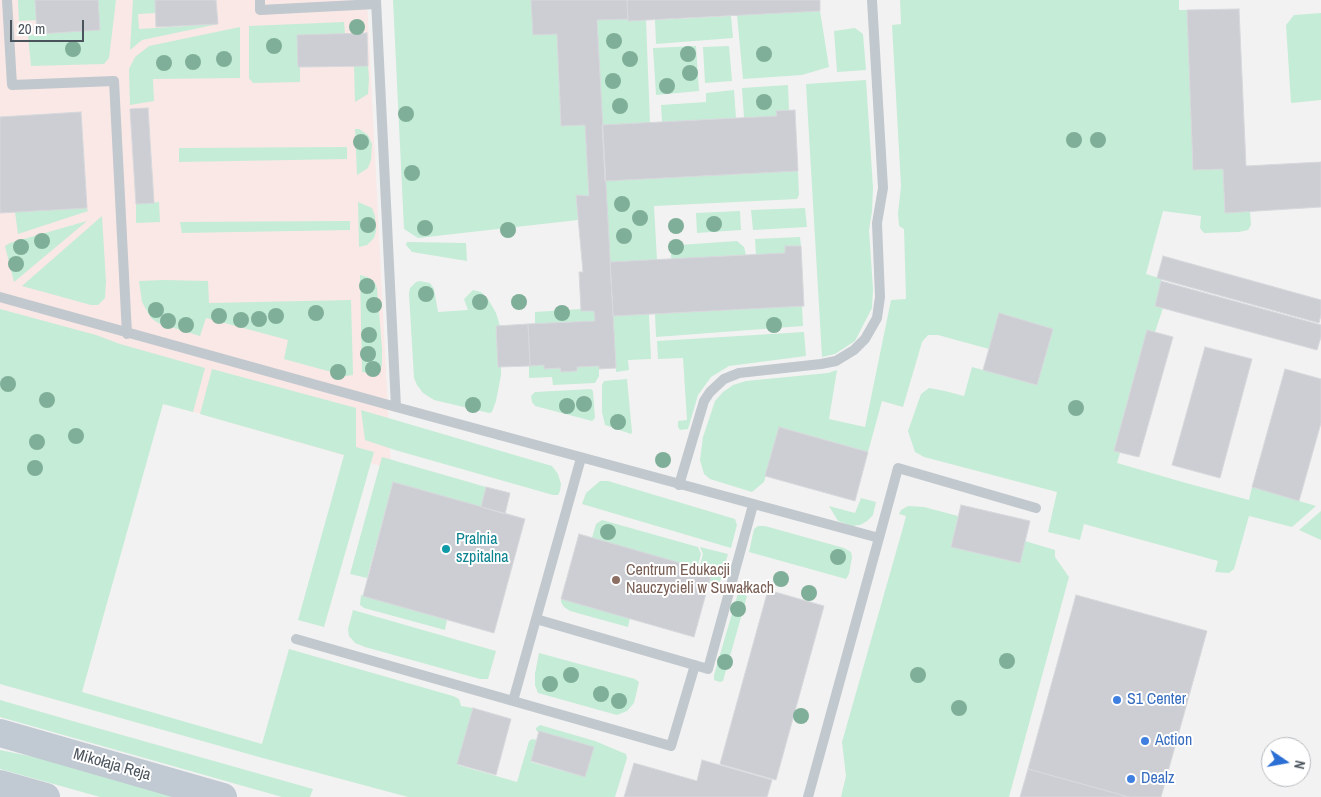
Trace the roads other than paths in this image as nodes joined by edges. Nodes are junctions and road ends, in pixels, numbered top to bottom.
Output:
1 (7, 0) edge
2 (260, 0) edge
3 (872, 0) edge
4 (376, 2) edge
5 (0, 297) edge
6 (127, 334) junction
7 (396, 407) junction
8 (581, 458) junction
9 (679, 485) junction
10 (753, 505) junction
11 (1036, 508) dead end
12 (879, 538) junction
13 (536, 619) junction
14 (296, 639) dead end
15 (695, 665) junction
16 (513, 701) junction
17 (0, 733) edge
18 (0, 784) edge
19 (46, 797) edge
20 (223, 797) edge
21 (808, 797) edge

1 - 6 lane
2 - 4 lane
3 - 9 lane
4 - 7 lane
5 - 6 lane
6 - 7 lane
7 - 8 lane
8 - 9 lane
8 - 13 lane
9 - 10 lane
10 - 12 lane
10 - 15 lane
11 - 12 lane
12 - 21 lane
13 - 15 lane
13 - 16 lane
14 - 16 lane
15 - 16 lane
17 - 20 street, Mikołaja Reja
18 - 19 street

